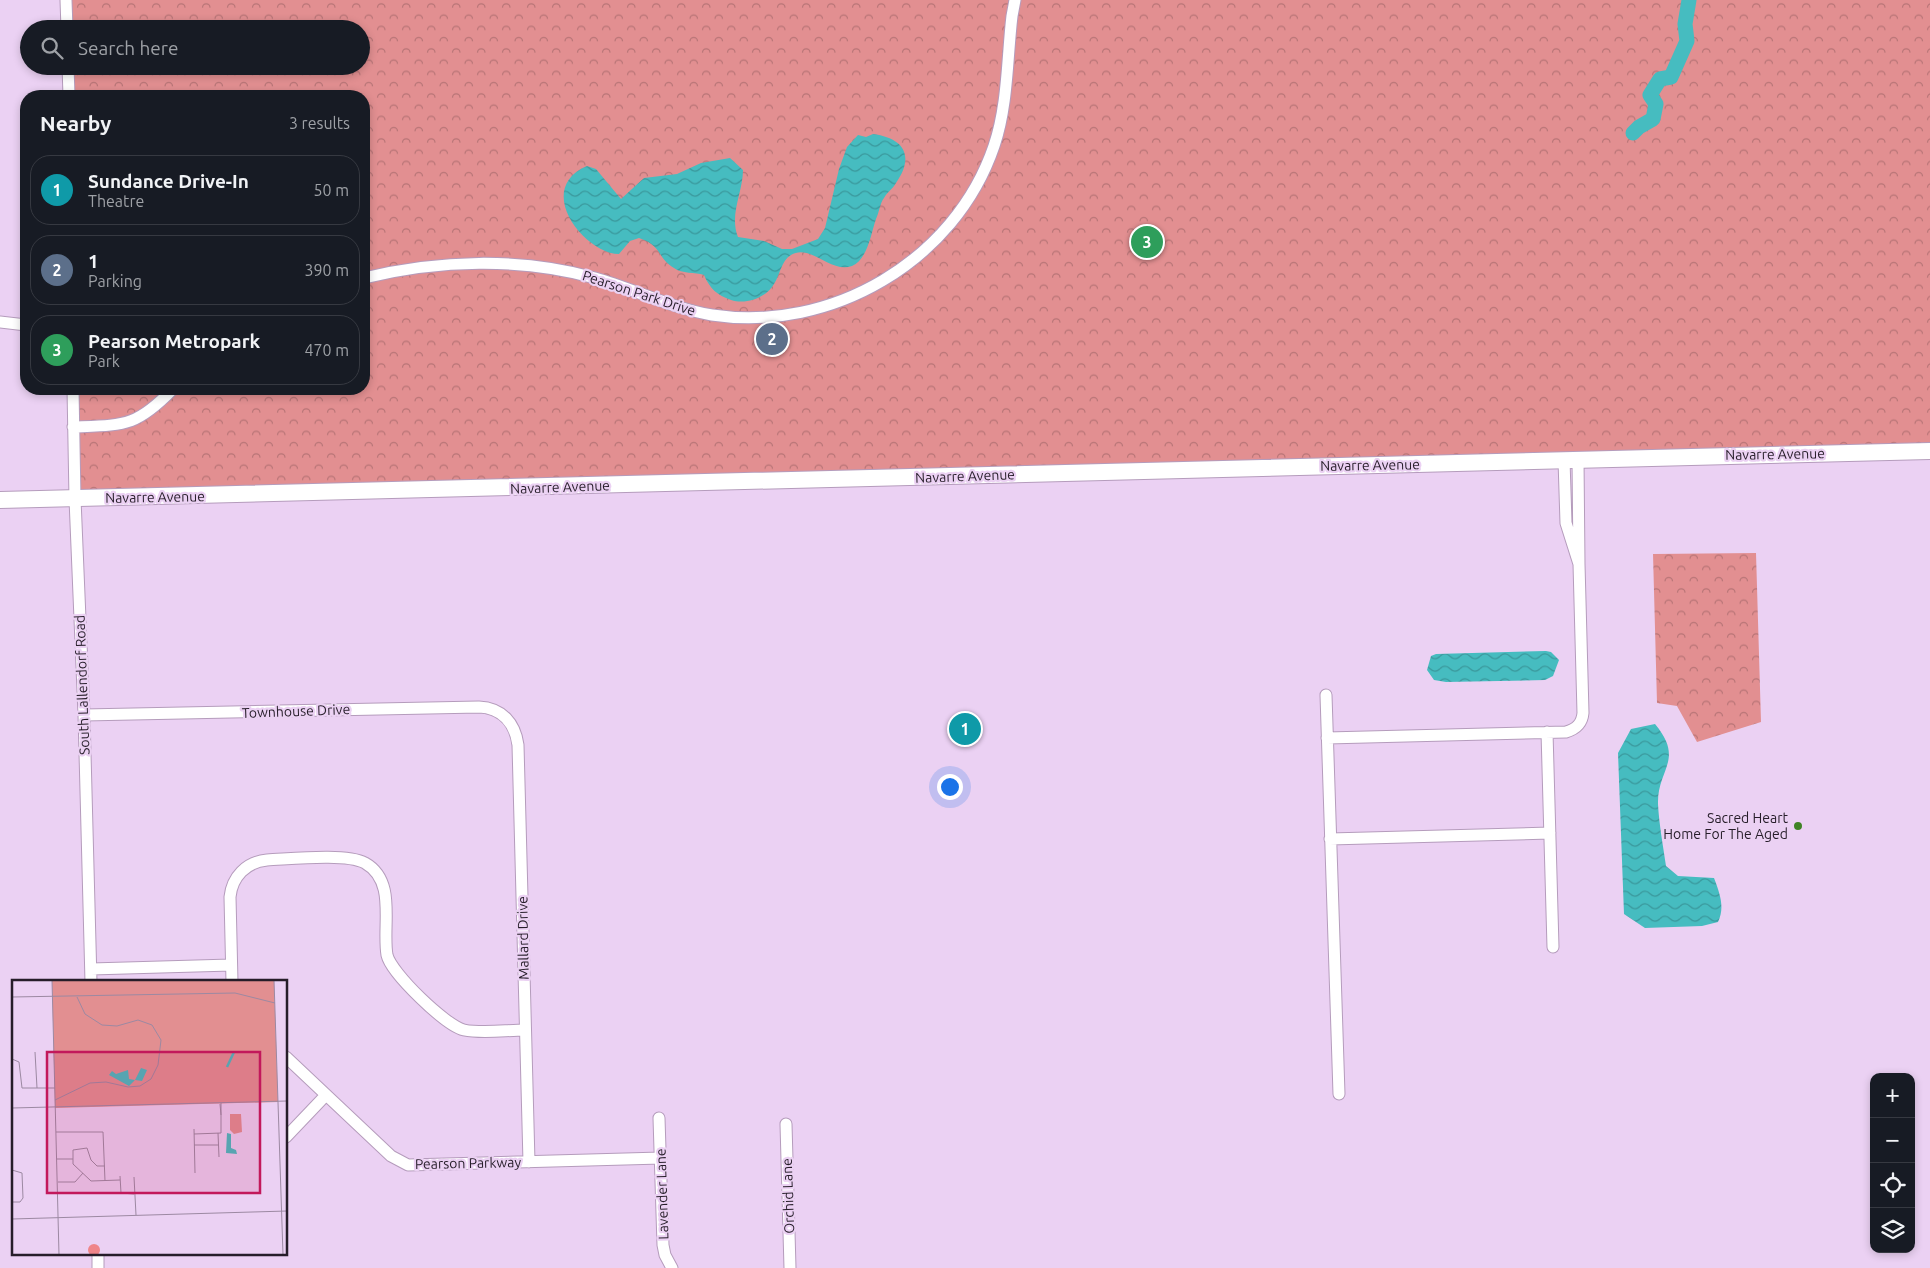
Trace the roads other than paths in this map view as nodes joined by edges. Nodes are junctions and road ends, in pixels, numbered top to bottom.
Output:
1 (66, 0) edge
2 (1016, 0) edge
3 (67, 20) edge
4 (68, 75) edge
5 (69, 90) edge
6 (370, 277) edge
7 (0, 322) edge
8 (20, 324) edge
9 (73, 395) edge
10 (167, 395) edge
11 (73, 428) junction
12 (1930, 450) edge
13 (1571, 459) junction
14 (75, 499) junction
15 (0, 500) edge
16 (1326, 695) dead end
17 (84, 715) junction
18 (506, 718) joint
19 (1547, 732) junction
20 (1327, 738) junction
21 (1550, 833) junction
22 (1330, 839) junction
23 (1553, 947) dead end
24 (231, 966) junction
25 (90, 969) junction
26 (91, 980) edge
27 (232, 980) edge
28 (525, 1030) junction
29 (288, 1059) edge
30 (1339, 1094) dead end
31 (326, 1095) junction
32 (659, 1118) dead end
33 (786, 1124) dead end
34 (288, 1135) edge
35 (661, 1158) junction
36 (529, 1162) junction
37 (672, 1268) edge
38 (790, 1268) edge

1 - 3 street
2 - 6 street, Pearson Park Drive
4 - 5 street
7 - 8 street
9 - 11 street, South Lallendorf Road
10 - 11 street
11 - 14 street, South Lallendorf Road
12 - 13 highway, Navarre Avenue
13 - 14 highway, Navarre Avenue
13 - 19 street
14 - 15 highway, Navarre Avenue
14 - 17 street, South Lallendorf Road
16 - 20 street
17 - 18 street, Townhouse Drive
17 - 25 street, South Lallendorf Road
18 - 28 street, Mallard Drive
19 - 20 street
19 - 21 street
20 - 22 street
21 - 22 street
21 - 23 street
22 - 30 street
24 - 25 street
24 - 27 street
24 - 28 street
25 - 26 street, South Lallendorf Road
28 - 36 street, Mallard Drive
29 - 31 street, Pearson Parkway
31 - 34 street
31 - 36 street, Pearson Parkway
32 - 35 street, Lavender Lane
33 - 38 street, Orchid Lane
35 - 36 street, Pearson Parkway
35 - 37 street, Lavender Lane

